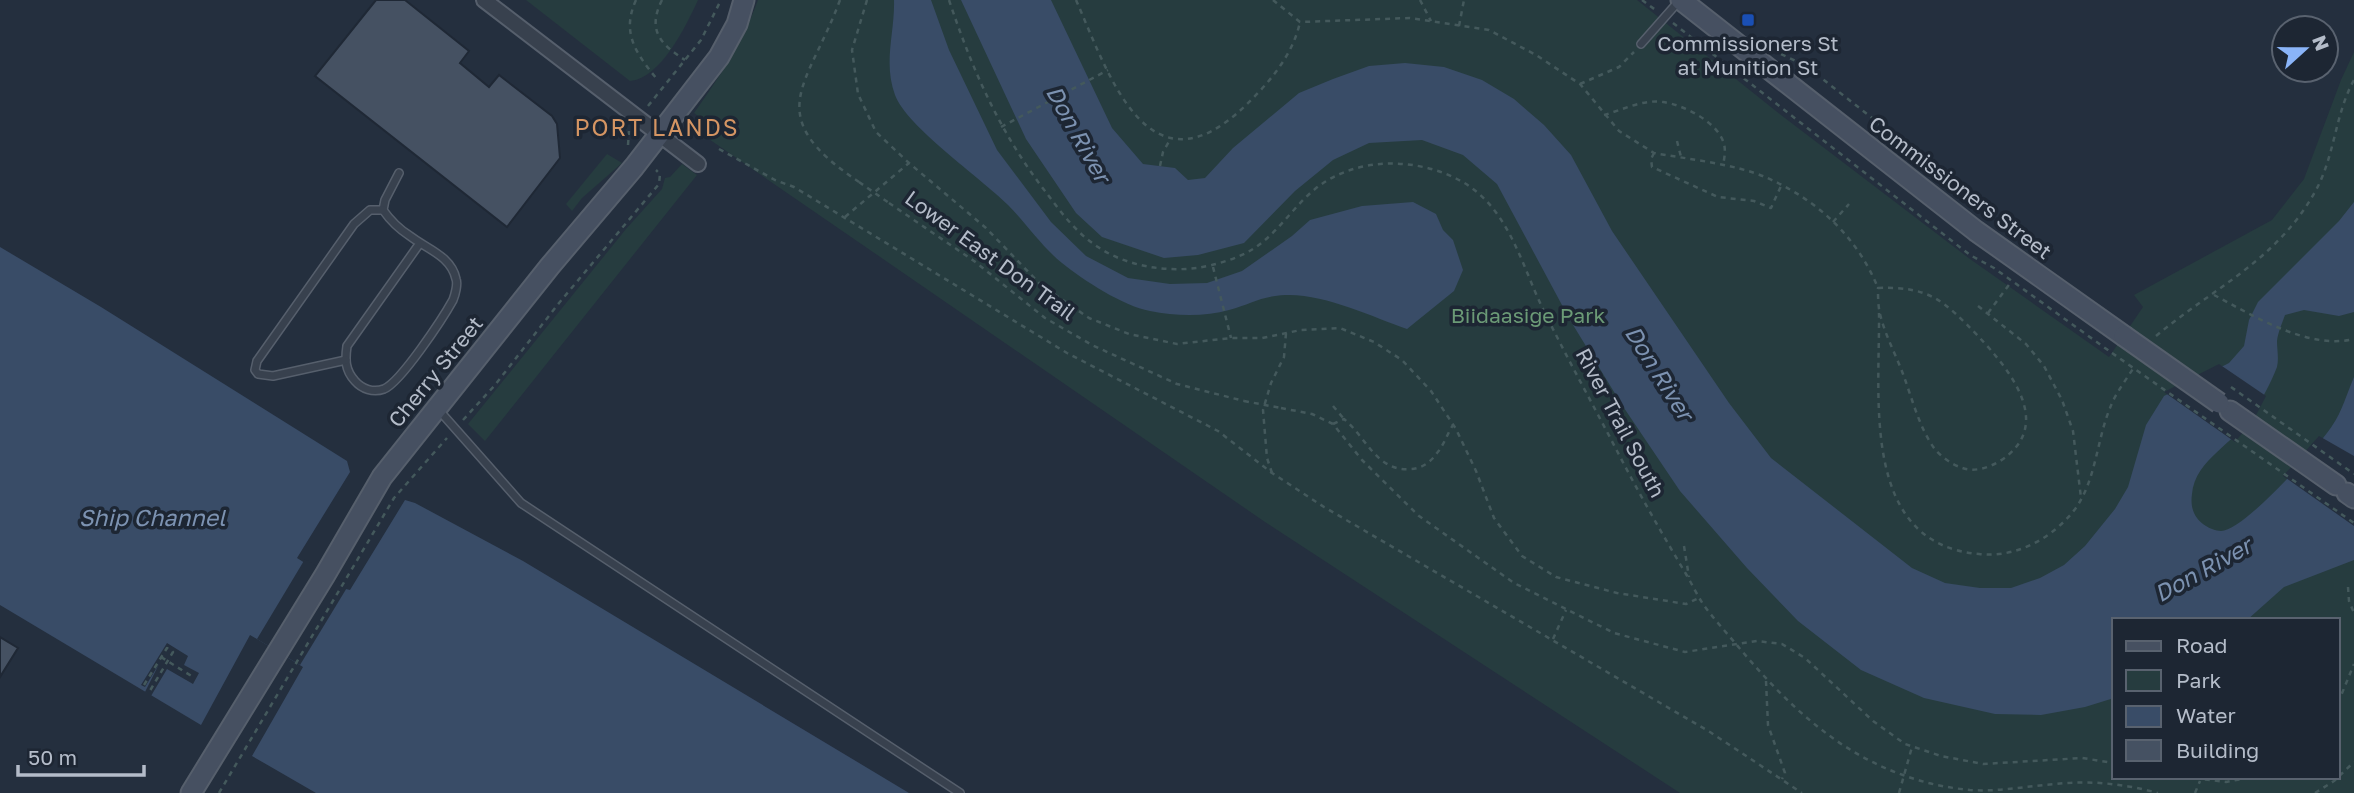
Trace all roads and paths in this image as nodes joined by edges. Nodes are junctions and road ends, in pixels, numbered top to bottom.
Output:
1 (484, 0) edge
2 (636, 0) edge
3 (662, 0) edge
4 (721, 0) edge
5 (744, 0) edge
6 (840, 0) edge
7 (867, 0) edge
8 (948, 0) edge
9 (1076, 0) edge
10 (1273, 0) edge
11 (1420, 0) edge
12 (1464, 0) edge
13 (1642, 0) edge
14 (1680, 0) edge
15 (1648, 1) edge
16 (1664, 16) junction
17 (1431, 21) junction
18 (1300, 22) junction
19 (1459, 26) junction
20 (1641, 44) joint
21 (1772, 49) dead end
22 (685, 61) junction
23 (1108, 70) junction
24 (656, 78) dead end
25 (2354, 80) edge
26 (1580, 84) junction
27 (657, 95) dead end
28 (1604, 115) junction
29 (630, 127) dead end
30 (1001, 127) junction
31 (660, 134) junction
32 (1171, 138) junction
33 (1677, 141) dead end
34 (719, 149) dead end
35 (632, 151) dead end
36 (1654, 153) junction
37 (1681, 158) junction
38 (909, 163) junction
39 (698, 164) dead end
40 (651, 166) dead end
41 (1160, 166) dead end
42 (1723, 166) junction
43 (399, 173) dead end
44 (1781, 186) junction
45 (1961, 198) dead end
46 (1849, 204) dead end
47 (383, 210) junction
48 (845, 217) junction
49 (1833, 222) junction
50 (420, 243) junction
51 (1213, 268) junction
52 (2011, 282) junction
53 (1878, 288) junction
54 (2214, 295) junction
55 (1978, 306) dead end
56 (1880, 313) junction
57 (1988, 314) junction
58 (1286, 333) junction
59 (1231, 338) junction
60 (2354, 339) edge
61 (2148, 344) dead end
62 (345, 360) junction
63 (2136, 363) dead end
64 (2222, 382) dead end
65 (1333, 406) dead end
66 (437, 408) junction
67 (1344, 419) junction
68 (1333, 424) junction
69 (1453, 425) junction
70 (456, 428) junction
71 (1272, 473) junction
72 (2354, 474) edge
73 (2346, 492) edge
74 (2081, 498) junction
75 (2354, 523) edge
76 (1684, 546) dead end
77 (1690, 581) junction
78 (2348, 587) dead end
79 (1699, 598) junction
80 (1566, 610) junction
81 (2354, 613) edge
82 (1553, 640) junction
83 (1736, 644) junction
84 (161, 657) junction
85 (168, 662) junction
86 (2354, 664) edge
87 (193, 677) dead end
88 (1766, 681) junction
89 (144, 685) dead end
90 (148, 694) dead end
91 (2340, 698) edge
92 (1912, 747) junction
93 (232, 748) junction
94 (2354, 762) edge
95 (2112, 763) edge
96 (2340, 775) edge
97 (1904, 776) junction
98 (2195, 779) edge
99 (2242, 779) edge
100 (2336, 779) edge
101 (1782, 780) junction
102 (2200, 780) junction
103 (191, 793) edge
104 (219, 793) edge
105 (960, 793) edge
106 (1802, 793) edge
107 (1899, 793) edge
108 (2158, 793) edge
109 (2195, 793) edge
110 (2315, 793) edge

1 - 31 street
2 - 24 path
3 - 22 path
4 - 22 path
5 - 31 street, Cherry Street
6 - 68 path, Lower East Don Trail, bridge
7 - 38 path, Lower East Don Trail
8 - 30 path, River Trail South
9 - 23 path
10 - 18 path
11 - 17 path
12 - 19 path
13 - 15 path
14 - 16 lane
14 - 73 street, Commissioners Street, bridge
15 - 16 path
16 - 20 lane
16 - 52 path
17 - 18 path
17 - 19 path
18 - 32 path
19 - 26 path
20 - 26 path
21 - 45 path
22 - 27 path
23 - 30 path
23 - 32 path
25 - 54 path
26 - 28 path
28 - 36 path
28 - 42 path
29 - 35 path
30 - 51 path, River Trail South
31 - 39 street
31 - 66 street, Cherry Street
32 - 41 path
33 - 37 path
34 - 48 path
36 - 37 path
36 - 44 path
37 - 42 path
38 - 48 path
38 - 59 path, Lower East Don Trail
40 - 70 path
42 - 44 path
43 - 47 lane
44 - 49 path
46 - 49 path
47 - 50 lane
47 - 62 lane
48 - 71 path
49 - 53 path
50 - 62 lane
50 - 62 lane
51 - 59 path
51 - 77 path, River Trail South
52 - 57 path
52 - 75 path, bridge
53 - 56 path
53 - 56 path
54 - 60 path
54 - 61 path
55 - 57 path
56 - 74 path
57 - 74 path
58 - 59 path, Lower East Don Trail
58 - 69 path, Lower East Don Trail
58 - 71 path
63 - 74 path
64 - 72 path, bridge
65 - 67 path
66 - 70 lane
66 - 93 street, Cherry Street
67 - 68 path
67 - 69 path
68 - 80 path
69 - 79 path, Lower East Don Trail
70 - 93 path
70 - 105 lane
71 - 82 path
76 - 77 path
77 - 79 path, River Trail South
78 - 81 path
79 - 83 path
80 - 82 path
80 - 83 path
82 - 101 path
83 - 88 path
83 - 92 path
84 - 85 path
84 - 85 path
84 - 89 path
85 - 87 path
85 - 90 path
86 - 91 path
88 - 97 path
88 - 101 path
92 - 95 path
92 - 97 path
93 - 103 street, Cherry Street
93 - 104 path
94 - 96 path
97 - 107 path
97 - 108 path
98 - 102 path
99 - 102 path
100 - 110 path
101 - 106 path
102 - 109 path

